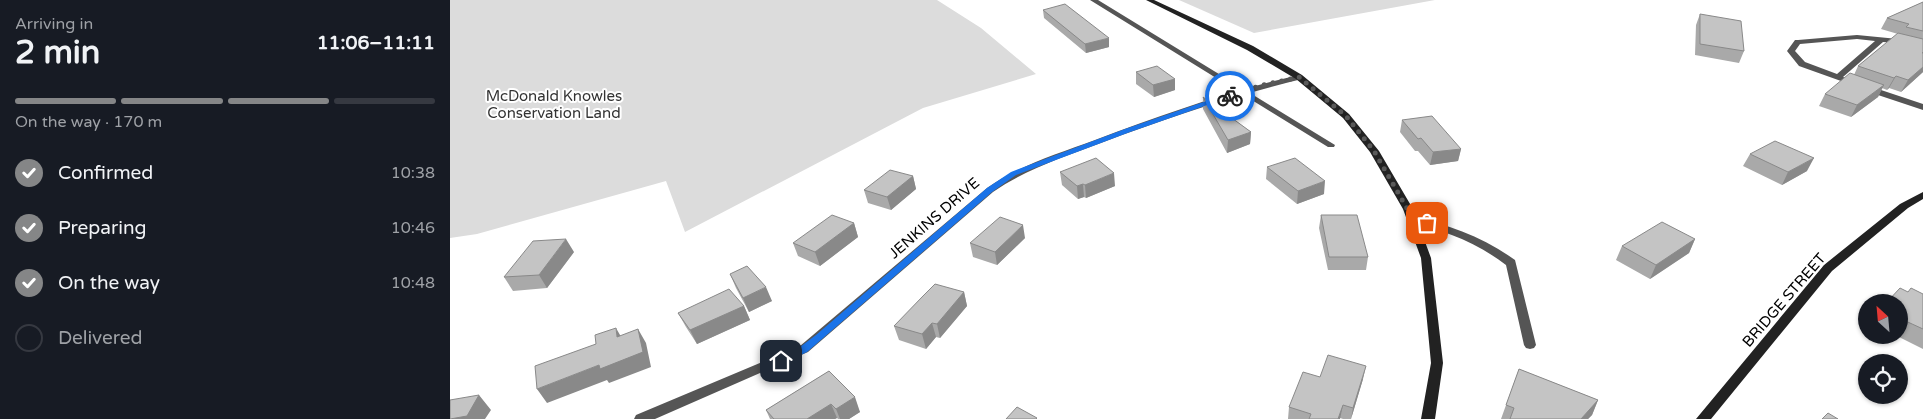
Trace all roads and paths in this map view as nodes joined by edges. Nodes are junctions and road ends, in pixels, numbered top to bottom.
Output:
1 (1094, 0) edge
2 (1149, 0) edge
3 (1882, 40) junction
4 (1923, 48) edge
5 (1299, 77) junction
6 (1837, 78) junction
7 (1244, 91) junction
8 (1923, 107) edge
9 (1330, 145) dead end
10 (1922, 196) edge
11 (1411, 219) junction
12 (1530, 345) dead end
13 (641, 419) edge
14 (1428, 419) edge
15 (1703, 419) edge

1 - 7 street
2 - 5 main road
3 - 4 street
3 - 6 street
3 - 6 street
5 - 7 street, JENKINS DRIVE
5 - 11 main road
6 - 8 street
7 - 9 street
7 - 13 street, JENKINS DRIVE
10 - 15 main road, BRIDGE STREET
11 - 12 street
11 - 14 main road

